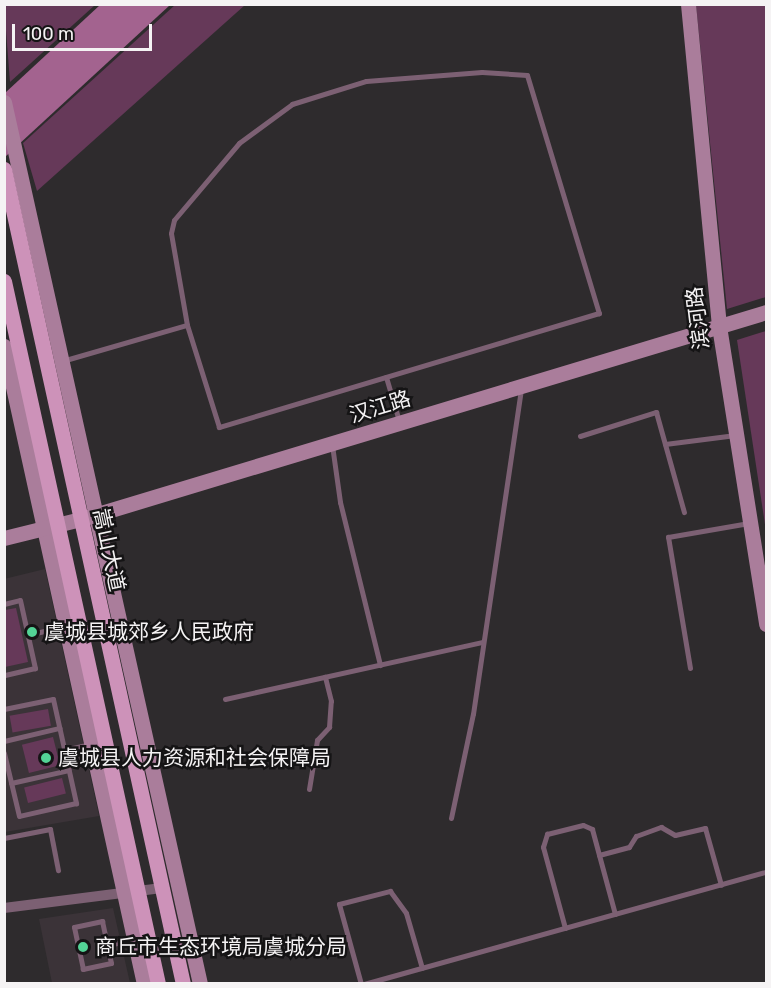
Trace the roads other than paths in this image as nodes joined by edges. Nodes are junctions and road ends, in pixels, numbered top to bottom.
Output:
1 (688, 4) edge
2 (4, 102) edge
3 (4, 169) edge
4 (4, 281) edge
5 (766, 312) edge
6 (188, 325) junction
7 (719, 326) junction
8 (4, 346) edge
9 (55, 363) junction
10 (386, 377) junction
11 (521, 386) junction
12 (400, 423) junction
13 (736, 435) junction
14 (580, 436) dead end
15 (332, 444) junction
16 (665, 444) junction
17 (684, 512) dead end
18 (89, 517) junction
19 (750, 523) junction
20 (51, 528) junction
21 (4, 538) edge
22 (4, 604) edge
23 (73, 624) junction
24 (766, 624) edge
25 (28, 635) junction
26 (483, 642) junction
27 (380, 665) junction
28 (690, 668) dead end
29 (4, 675) edge
30 (325, 677) junction
31 (225, 699) dead end
32 (4, 709) edge
33 (60, 728) junction
34 (4, 741) edge
35 (98, 742) junction
36 (64, 750) junction
37 (4, 753) edge
38 (69, 770) junction
39 (11, 783) junction
40 (309, 789) dead end
41 (451, 818) dead end
42 (4, 838) edge
43 (599, 855) junction
44 (58, 870) dead end
45 (766, 872) edge
46 (721, 885) junction
47 (162, 888) junction
48 (131, 891) junction
49 (4, 908) edge
50 (615, 914) junction
51 (565, 928) junction
52 (141, 938) junction
53 (107, 945) junction
54 (422, 968) junction
55 (144, 984) edge
56 (158, 984) edge
57 (183, 984) edge
58 (200, 984) edge
59 (362, 984) edge

1 - 7 street, 滨河路
2 - 9 street
3 - 9 main road, 嵩山大道
4 - 20 main road
5 - 7 street, 汉江路
6 - 9 lane
6 - 10 lane
6 - 10 lane
7 - 11 street, 汉江路
7 - 13 street, 滨河路
8 - 20 street
9 - 18 main road, 嵩山大道
10 - 12 lane
11 - 12 street, 汉江路
11 - 26 lane
12 - 15 street, 汉江路
13 - 16 lane
13 - 19 street, 滨河路
14 - 16 lane
15 - 18 street, 汉江路
15 - 27 lane
16 - 17 lane
18 - 20 street, 汉江路
18 - 47 main road, 嵩山大道
18 - 58 street
19 - 24 street, 滨河路
19 - 28 lane
20 - 21 street, 汉江路
20 - 23 main road
22 - 25 lane
23 - 25 lane
23 - 35 main road
25 - 29 lane
26 - 27 lane
26 - 41 lane
27 - 30 lane
30 - 31 lane
30 - 40 lane
32 - 33 lane
33 - 34 lane
33 - 36 lane
35 - 36 lane
35 - 48 main road
36 - 38 lane
37 - 39 lane
38 - 39 lane
38 - 39 lane
42 - 44 lane
43 - 46 lane
43 - 50 lane
43 - 51 lane
45 - 46 lane
46 - 50 lane
47 - 48 street
47 - 57 main road, 嵩山大道
48 - 49 street
48 - 52 main road
50 - 51 lane
51 - 54 lane
52 - 53 lane
52 - 55 street
52 - 56 main road
53 - 53 lane
54 - 59 lane
54 - 59 lane

